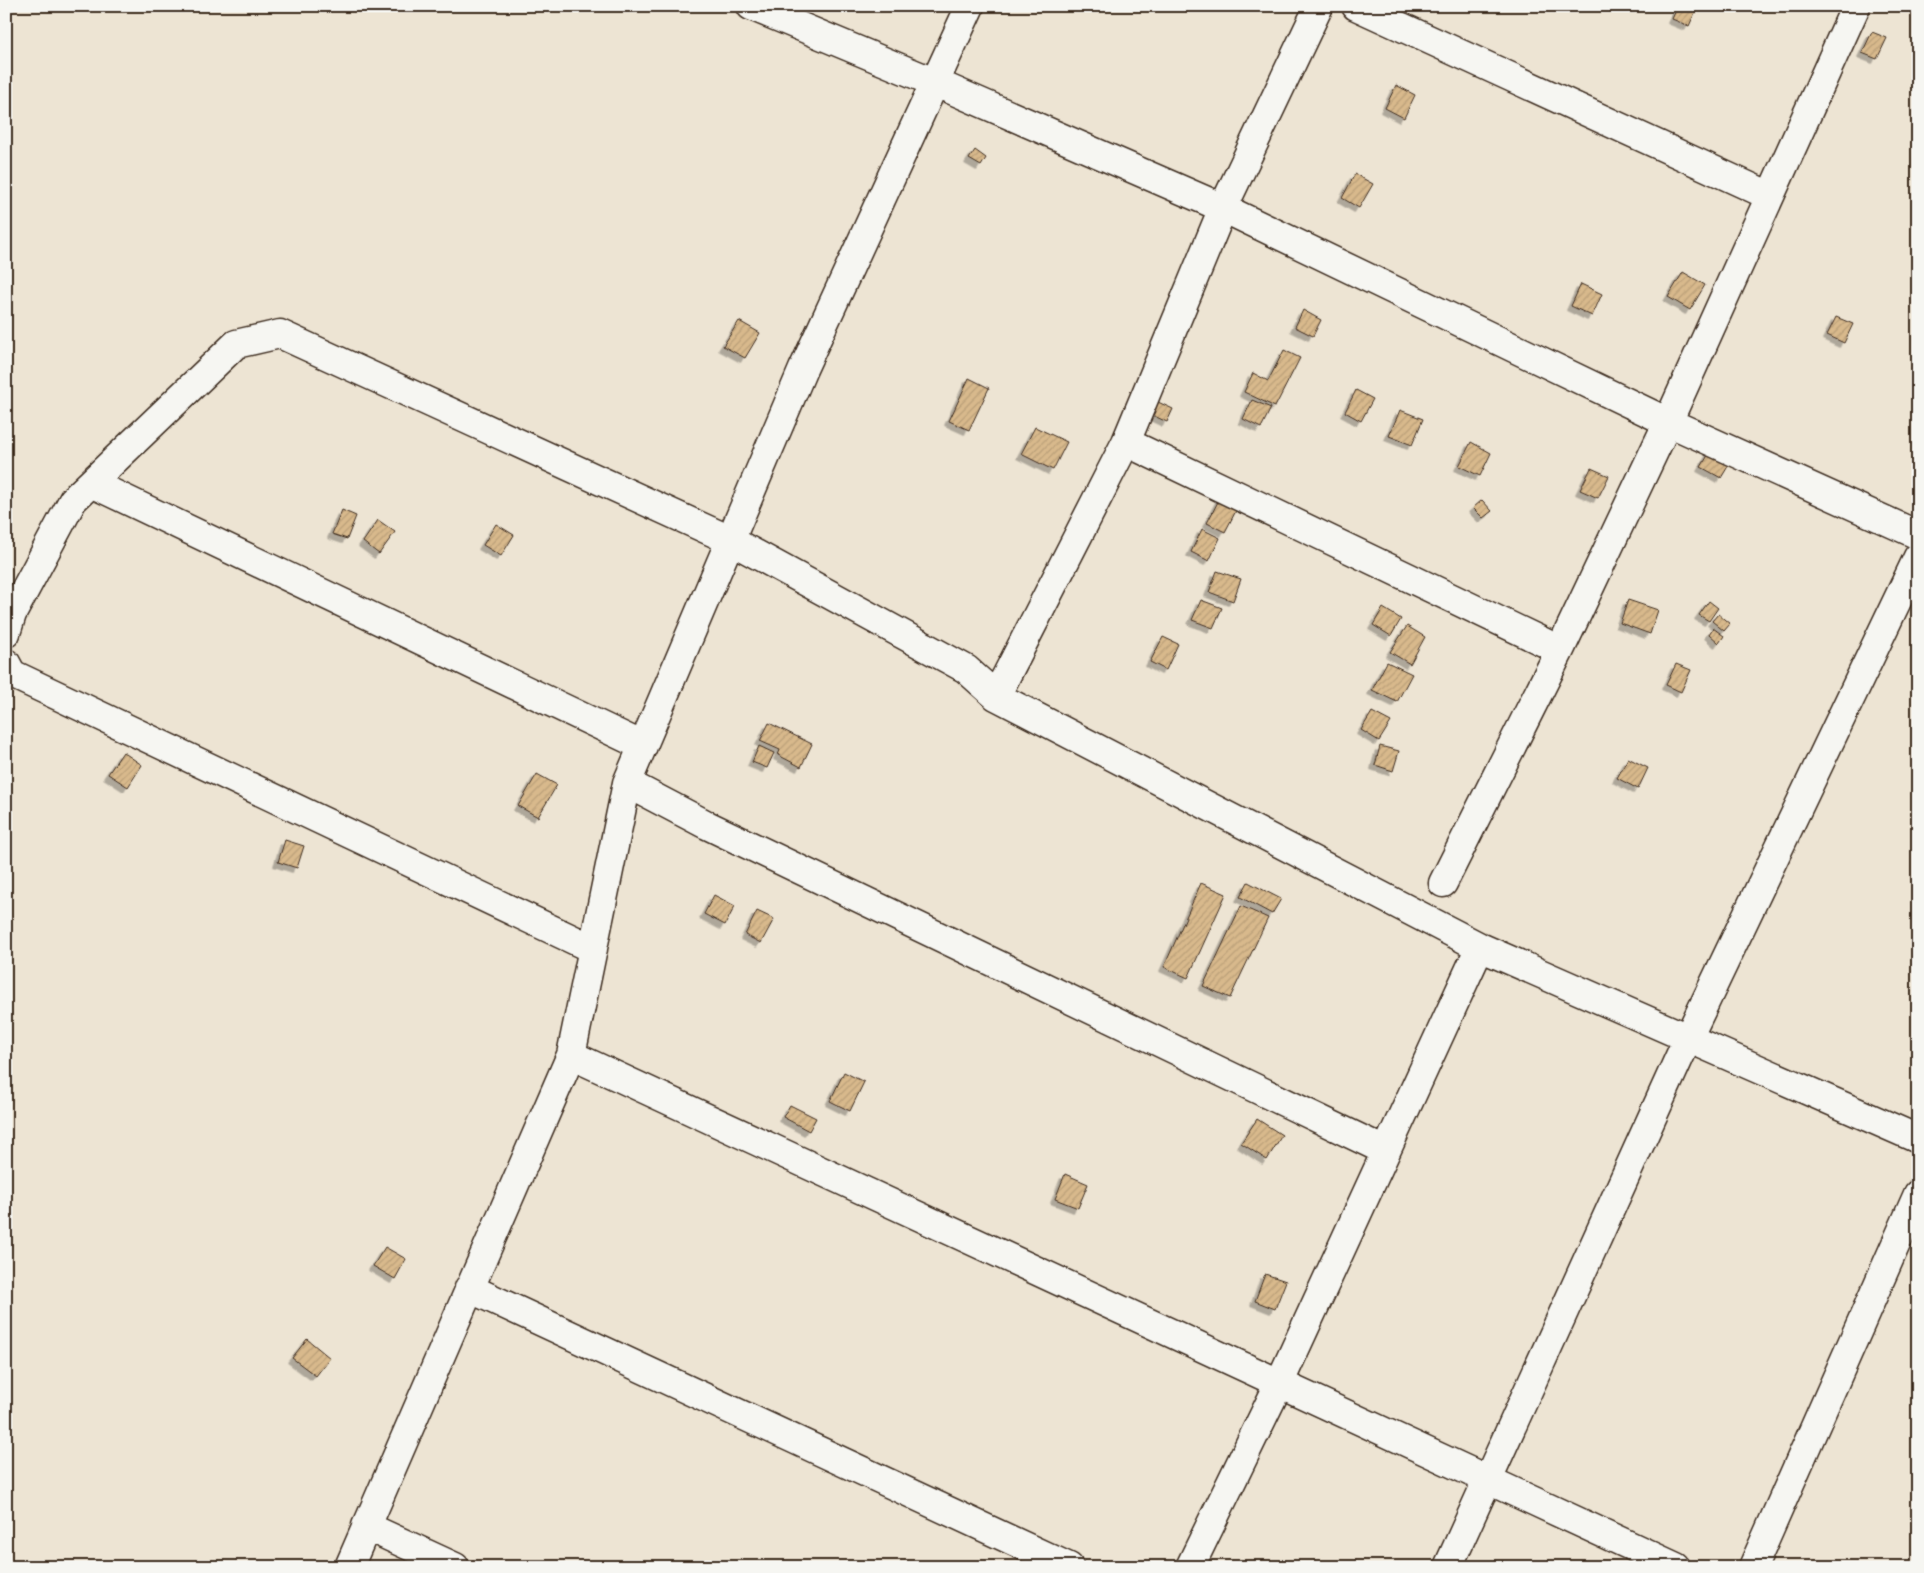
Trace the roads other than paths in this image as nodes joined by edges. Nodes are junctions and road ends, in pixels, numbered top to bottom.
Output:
1 (751, 6) edge
2 (970, 6) edge
3 (1319, 6) edge
4 (1356, 6) edge
5 (1856, 6) edge
6 (936, 83) junction
7 (1770, 196) junction
8 (1223, 208) junction
9 (1668, 422) junction
10 (1126, 442) junction
11 (91, 484) junction
12 (1918, 535) edge
13 (730, 540) junction
14 (1918, 557) edge
15 (6, 633) edge
16 (1560, 650) junction
17 (6, 663) edge
18 (996, 696) junction
19 (643, 746) junction
20 (627, 783) junction
21 (1443, 883) dead end
22 (1480, 947) junction
23 (593, 949) junction
24 (1689, 1036) junction
25 (571, 1055) junction
26 (1918, 1139) edge
27 (1386, 1151) junction
28 (1918, 1194) edge
29 (469, 1288) junction
30 (1279, 1384) junction
31 (1487, 1480) junction
32 (366, 1526) junction
33 (349, 1567) edge
34 (455, 1567) edge
35 (1069, 1567) edge
36 (1190, 1567) edge
37 (1448, 1567) edge
38 (1676, 1567) edge
39 (1753, 1567) edge

1 - 6 street
2 - 6 street
3 - 8 street
4 - 7 street
5 - 7 street
6 - 8 street
6 - 13 street
7 - 9 street
8 - 9 street
8 - 10 street
9 - 12 street
9 - 16 street
10 - 16 street
10 - 18 street
11 - 13 street
11 - 15 street
11 - 19 street
13 - 18 street
13 - 19 street
14 - 24 street
16 - 21 street
17 - 23 street
18 - 22 street
19 - 20 street
20 - 23 street
20 - 27 street
22 - 24 street
22 - 27 street
23 - 25 street
24 - 26 street
24 - 31 street
25 - 29 street
25 - 30 street
27 - 30 street
28 - 39 street
29 - 32 street
29 - 35 street
30 - 31 street
30 - 36 street
31 - 37 street
31 - 38 street
32 - 33 street
32 - 34 street

